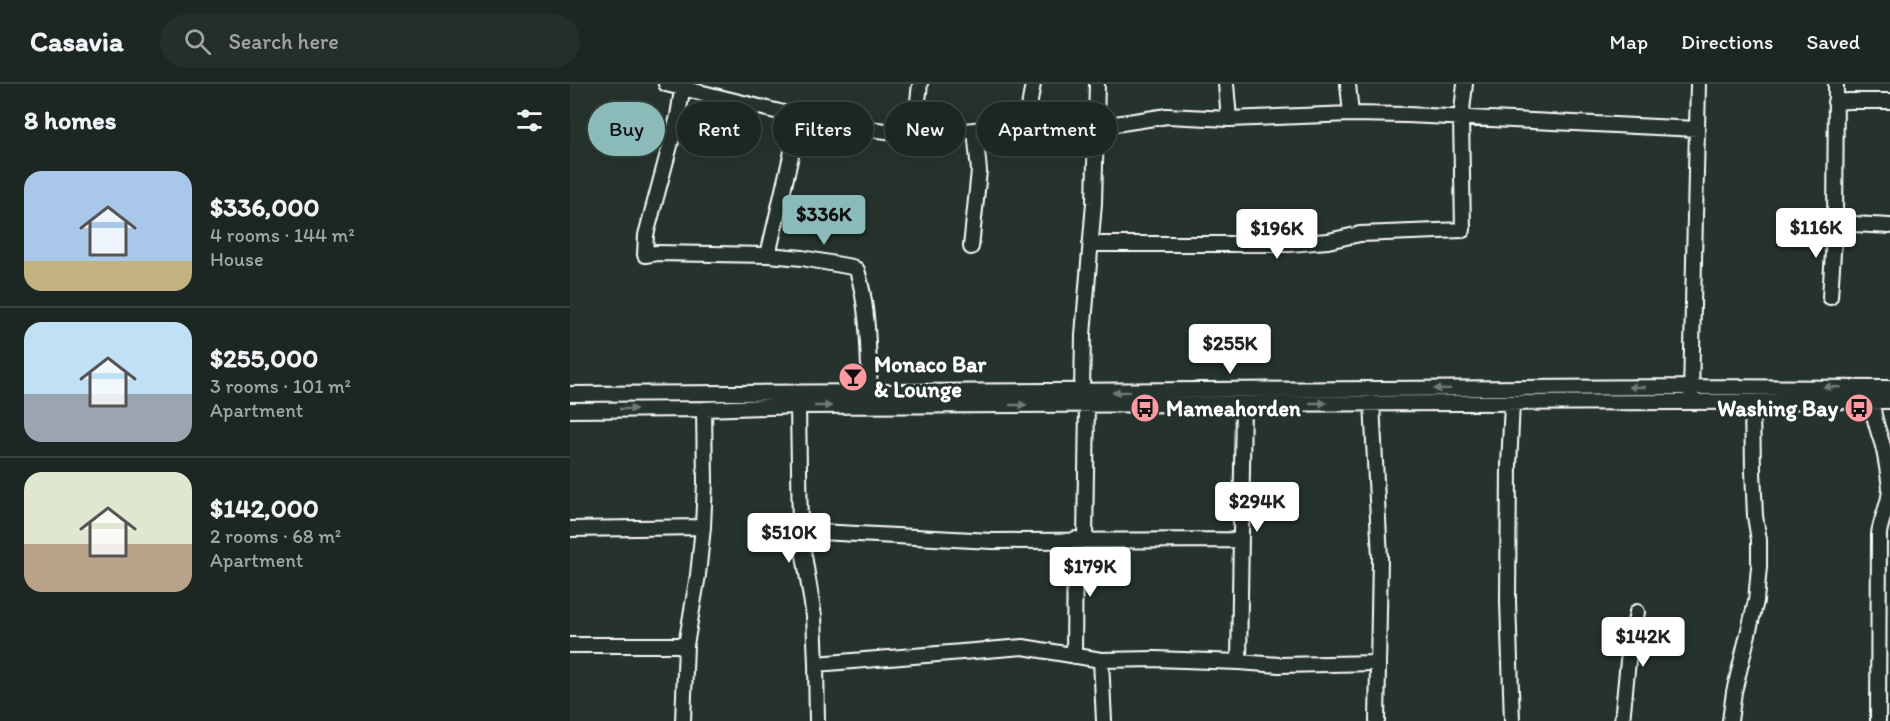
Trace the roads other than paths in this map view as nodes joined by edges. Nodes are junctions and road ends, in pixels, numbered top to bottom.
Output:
1 (666, 84) edge
2 (920, 84) edge
3 (1033, 84) edge
4 (1098, 84) edge
5 (1226, 84) edge
6 (1348, 84) edge
7 (1465, 84) edge
8 (1698, 84) edge
9 (1836, 84) edge
10 (683, 86) edge
11 (1890, 101) edge
12 (918, 102) edge
13 (1030, 102) edge
14 (1097, 102) edge
15 (1835, 102) junction
16 (773, 110) edge
17 (1351, 114) junction
18 (1461, 118) junction
19 (1229, 119) junction
20 (1117, 124) edge
21 (1697, 129) junction
22 (975, 130) joint
23 (965, 131) edge
24 (791, 156) edge
25 (1095, 156) edge
26 (1834, 223) junction
27 (1890, 226) edge
28 (1090, 244) junction
29 (971, 247) dead end
30 (768, 255) junction
31 (1830, 297) dead end
32 (1691, 387) junction
33 (1890, 388) edge
34 (870, 393) junction
35 (570, 394) edge
36 (1085, 399) junction
37 (1872, 401) junction
38 (1890, 401) edge
39 (1690, 402) junction
40 (1752, 402) junction
41 (1372, 403) junction
42 (1512, 403) junction
43 (1243, 404) junction
44 (798, 406) junction
45 (704, 409) junction
46 (570, 410) edge
47 (703, 527) junction
48 (570, 530) edge
49 (800, 531) junction
50 (1884, 534) edge
51 (1080, 539) junction
52 (1241, 540) junction
53 (1637, 612) dead end
54 (570, 645) edge
55 (686, 645) junction
56 (1074, 656) junction
57 (1101, 660) junction
58 (1239, 662) junction
59 (1378, 663) junction
60 (816, 664) junction
61 (683, 721) edge
62 (817, 721) edge
63 (1104, 721) edge
64 (1377, 721) edge
65 (1512, 721) edge
66 (1622, 721) edge
67 (1730, 721) edge
68 (1878, 721) edge

1 - 10 street
2 - 12 street
3 - 13 street
4 - 14 street
5 - 19 street
6 - 17 street
7 - 18 street
8 - 21 street
9 - 15 street
10 - 16 street
10 - 30 street
11 - 15 street
15 - 26 street
17 - 18 street
17 - 19 street
18 - 21 street
18 - 28 street
19 - 20 street
21 - 32 street
22 - 23 street
22 - 29 street
24 - 30 street
25 - 28 street
26 - 27 street
26 - 31 street
28 - 36 street
30 - 34 street
33 -> 32 street
32 -> 36 street
32 - 39 street
34 - 35 street
34 - 36 street
36 - 43 street
44 -> 36 street
36 - 51 street
37 - 38 street
37 - 40 street
37 - 50 street
39 - 40 street
39 - 42 street
40 - 67 street
41 - 42 street
43 -> 41 street
41 - 59 street
42 - 65 street
43 - 52 street
44 - 45 street
44 - 49 street
46 -> 45 street
45 - 47 street
47 - 48 street
47 - 55 street
49 - 51 street
49 - 60 street
50 - 68 street
51 - 52 street
51 - 56 street
52 - 58 street
53 - 66 street
54 - 55 street
55 - 61 street
56 - 57 street
56 - 60 street
57 - 58 street
57 - 63 street
58 - 59 street
59 - 64 street
60 - 62 street

